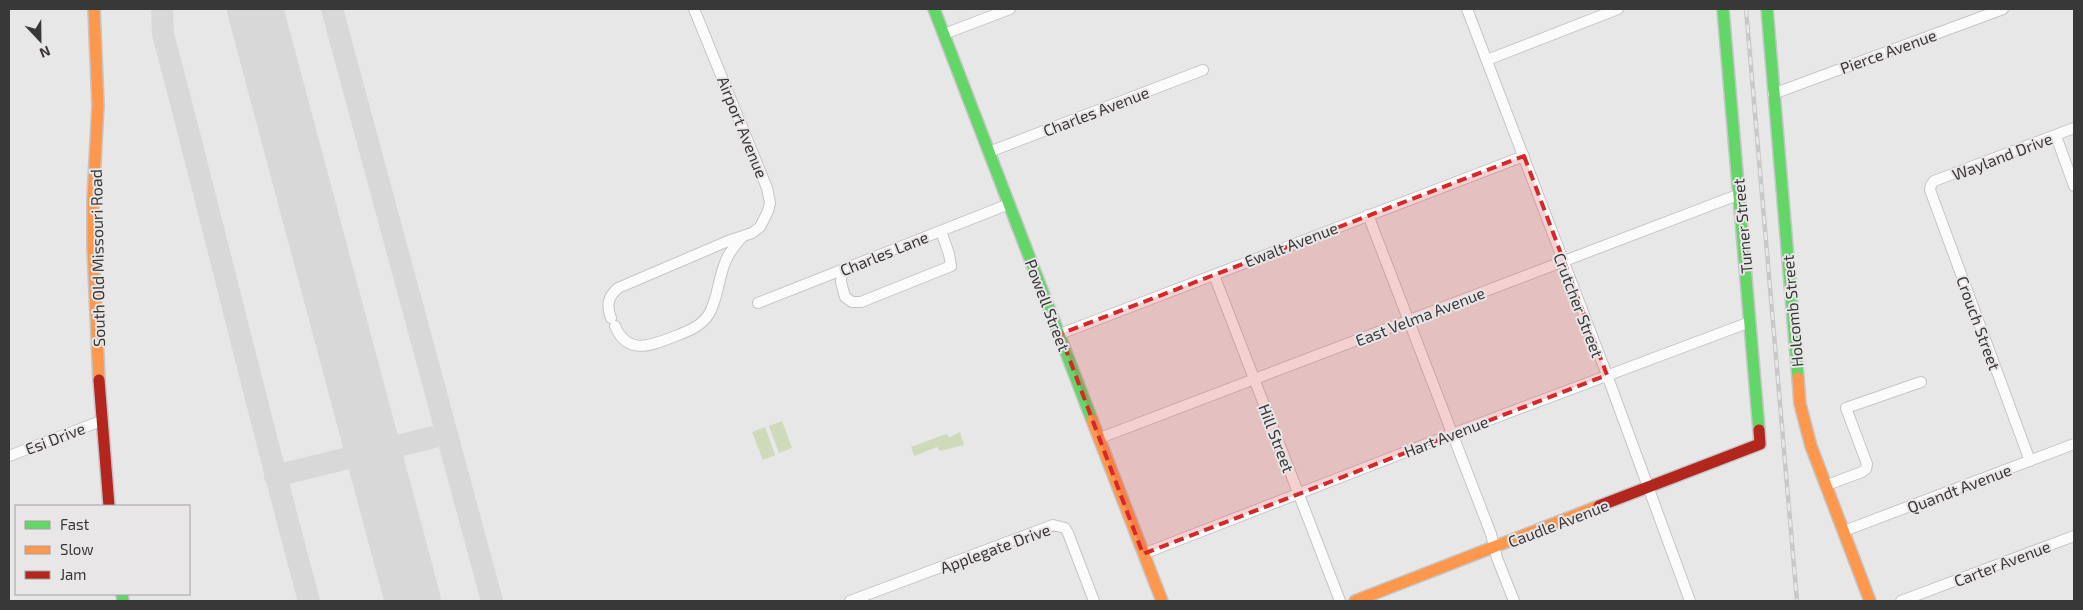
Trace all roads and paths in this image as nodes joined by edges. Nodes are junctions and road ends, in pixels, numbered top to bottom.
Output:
1 (94, 9) edge
2 (694, 9) edge
3 (934, 9) edge
4 (1010, 9) edge
5 (1467, 9) edge
6 (1618, 9) edge
7 (1723, 9) edge
8 (1767, 9) edge
9 (2003, 9) edge
10 (944, 34) junction
11 (1487, 60) junction
12 (1203, 70) dead end
13 (1773, 94) junction
14 (2074, 128) edge
15 (2056, 136) junction
16 (989, 152) junction
17 (1524, 156) junction
18 (1931, 185) joint
19 (2074, 186) edge
20 (1740, 194) junction
21 (1009, 204) junction
22 (1368, 215) junction
23 (941, 231) junction
24 (742, 238) junction
25 (1562, 262) junction
26 (842, 270) junction
27 (1214, 274) junction
28 (758, 303) dead end
29 (1410, 320) junction
30 (1750, 322) junction
31 (1060, 334) junction
32 (1607, 375) junction
33 (1254, 380) junction
34 (1921, 382) dead end
35 (101, 420) junction
36 (1452, 434) junction
37 (1100, 438) junction
38 (1760, 444) joint
39 (2074, 444) edge
40 (9, 456) edge
41 (2030, 461) junction
42 (1827, 485) junction
43 (1648, 488) junction
44 (1298, 494) junction
45 (109, 505) edge
46 (1844, 531) junction
47 (2074, 536) edge
48 (1494, 548) junction
49 (1144, 554) junction
50 (850, 601) edge
51 (1094, 601) edge
52 (1162, 601) edge
53 (1340, 601) edge
54 (1355, 601) edge
55 (1514, 601) edge
56 (1690, 601) edge
57 (1870, 601) edge
58 (1901, 601) edge

1 - 35 street, South Old Missouri Road
2 - 24 street, Airport Avenue
3 - 10 street, Powell Street
4 - 10 street
5 - 11 street, Crutcher Street
6 - 11 street
7 - 20 street, Turner Street
8 - 13 street, Holcomb Street
9 - 13 street, Pierce Avenue
10 - 16 street, Powell Street
11 - 17 street, Crutcher Street
12 - 16 street, Charles Avenue
13 - 42 street, Holcomb Street
14 - 15 street, Wayland Drive
15 - 18 street, Wayland Drive
15 - 19 street
16 - 21 street, Powell Street
17 - 22 street, Ewalt Avenue
17 - 25 street, Crutcher Street
18 - 41 street, Crouch Street
20 - 25 street, East Velma Avenue
20 - 30 street, Turner Street
21 - 23 street, Charles Lane
21 - 31 street, Powell Street
22 - 27 street, Ewalt Avenue
22 - 29 street
23 - 26 street, Charles Lane
23 - 26 street
24 - 24 street, Airport Avenue
25 - 29 street, East Velma Avenue
25 - 32 street, Crutcher Street
26 - 28 street, Charles Lane
27 - 31 street, Ewalt Avenue
27 - 33 street, Hill Street
29 - 33 street, East Velma Avenue
29 - 36 street
30 - 32 street, Hart Avenue
30 - 38 street, Turner Street
31 - 37 street, Powell Street
32 - 36 street, Hart Avenue
32 - 43 street, Crutcher Street
33 - 37 street, East Velma Avenue
33 - 44 street, Hill Street
34 - 42 street
35 - 40 street, Esi Drive
35 - 45 street, South Old Missouri Road
36 - 44 street, Hart Avenue
36 - 48 street
37 - 49 street, Powell Street
38 - 43 street, Caudle Avenue
39 - 41 street, Quandt Avenue
41 - 46 street, Quandt Avenue
42 - 46 street, Holcomb Street
43 - 48 street, Caudle Avenue
43 - 56 street, Crutcher Street
44 - 49 street, Hart Avenue
44 - 53 street, Hill Street
46 - 57 street, Holcomb Street
47 - 58 street, Carter Avenue
48 - 54 street, Caudle Avenue
48 - 55 street
49 - 52 street, Powell Street
50 - 51 street, Applegate Drive

